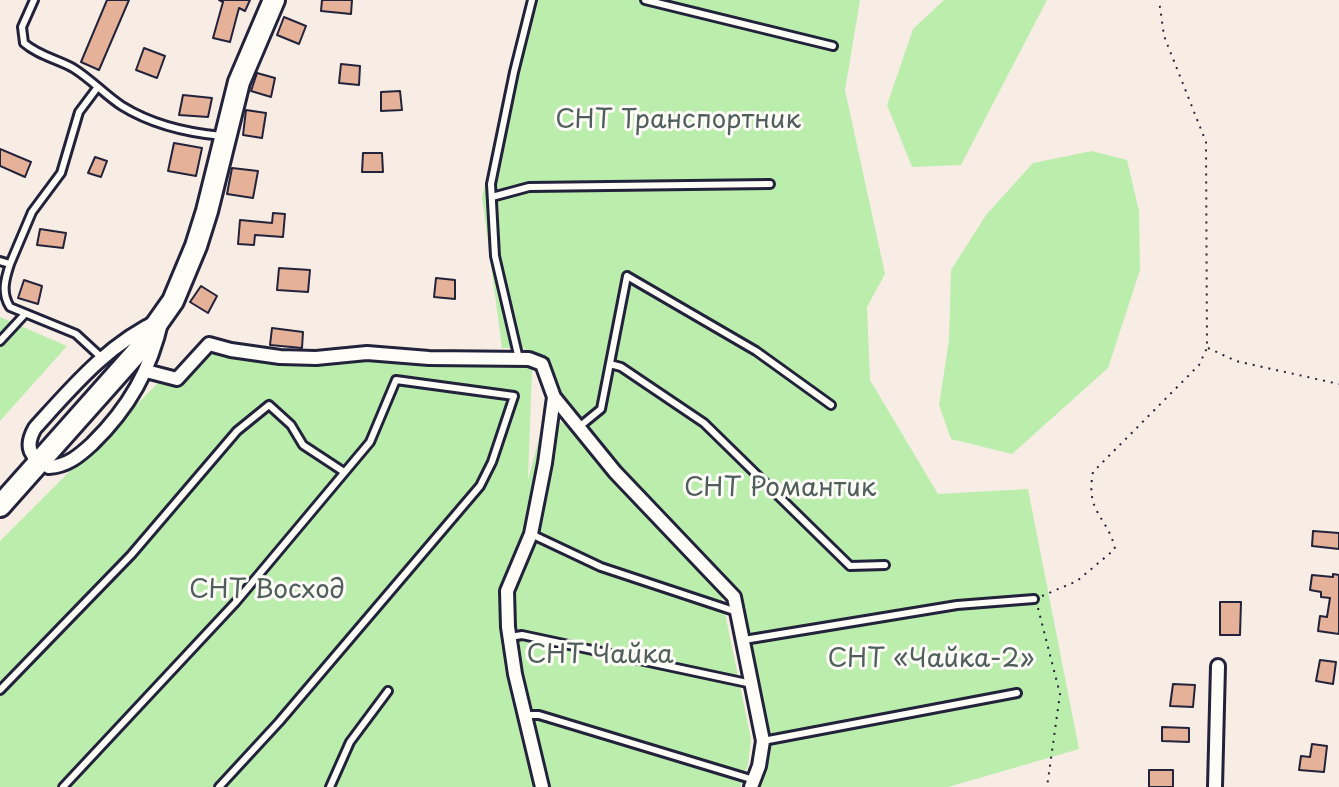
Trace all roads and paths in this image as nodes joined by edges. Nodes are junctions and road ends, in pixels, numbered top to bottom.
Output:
1 (34, 0) edge
2 (274, 0) edge
3 (532, 0) edge
4 (645, 0) edge
5 (1159, 0) edge
6 (833, 46) dead end
7 (97, 88) junction
8 (224, 137) junction
9 (770, 184) dead end
10 (492, 197) junction
11 (0, 261) edge
12 (10, 264) junction
13 (10, 307) junction
14 (0, 308) edge
15 (25, 314) junction
16 (162, 319) junction
17 (0, 341) edge
18 (1207, 348) junction
19 (102, 358) junction
20 (519, 359) junction
21 (610, 364) junction
22 (146, 371) junction
23 (1339, 384) edge
24 (554, 397) junction
25 (831, 405) dead end
26 (579, 427) junction
27 (39, 463) junction
28 (344, 472) junction
29 (0, 506) edge
30 (531, 534) junction
31 (885, 565) dead end
32 (1034, 599) junction
33 (738, 612) junction
34 (510, 637) junction
35 (744, 640) junction
36 (1218, 666) dead end
37 (752, 684) junction
38 (0, 690) edge
39 (388, 691) dead end
40 (1017, 693) dead end
41 (526, 715) junction
42 (763, 741) junction
43 (753, 783) edge
44 (63, 787) edge
45 (219, 787) edge
46 (330, 787) edge
47 (542, 787) edge
48 (1047, 787) edge
49 (1215, 787) edge

1 - 7 lane
2 - 8 main road
3 - 10 lane
4 - 6 lane
5 - 18 path
7 - 8 lane
7 - 12 lane
8 - 16 main road
9 - 10 lane
10 - 20 lane
11 - 12 lane
12 - 13 lane
13 - 14 lane
13 - 15 lane
15 - 17 lane
15 - 19 lane
16 - 19 street
16 - 22 street
16 - 27 main road
18 - 23 path
18 - 32 path
19 - 27 street
20 - 22 street
20 - 24 street
21 - 25 lane
21 - 26 lane
21 - 31 lane
22 - 27 street
24 - 26 street
24 - 30 street
26 - 33 street
27 - 29 main road
28 - 38 lane
28 - 44 lane
28 - 45 lane
30 - 33 lane
30 - 34 street
32 - 35 lane
32 - 48 path
33 - 35 street
34 - 37 lane
34 - 41 street
35 - 37 street
36 - 49 street
37 - 42 street
39 - 46 lane
40 - 42 lane
41 - 43 lane
41 - 47 street
42 - 43 street

